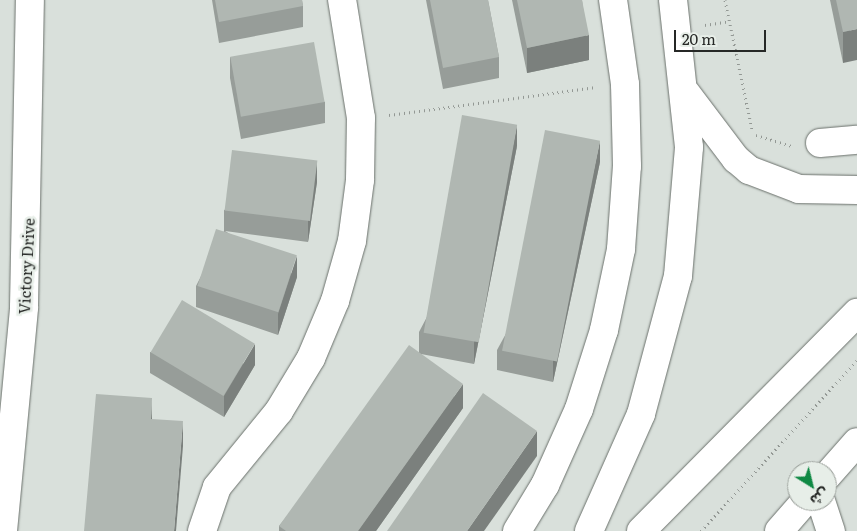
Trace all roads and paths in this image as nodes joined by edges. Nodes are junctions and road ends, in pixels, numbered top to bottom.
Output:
1 (30, 0) edge
2 (342, 0) edge
3 (613, 0) edge
4 (673, 0) edge
5 (725, 0) edge
6 (625, 84) junction
7 (686, 93) junction
8 (361, 118) junction
9 (857, 140) edge
10 (820, 143) dead end
11 (736, 159) junction
12 (857, 190) edge
13 (857, 313) edge
14 (857, 360) edge
15 (857, 442) edge
16 (837, 465) edge
17 (4, 470) edge
18 (796, 511) edge
19 (824, 511) edge
20 (3, 531) edge
21 (202, 531) edge
22 (517, 531) edge
23 (589, 531) edge
24 (641, 531) edge
25 (701, 531) edge
26 (779, 531) edge
27 (831, 531) edge

1 - 17 street, Victory Drive
2 - 8 street
3 - 6 street
4 - 7 street
5 - 11 path
6 - 8 path
6 - 22 street
7 - 11 street
7 - 23 street
8 - 21 street
9 - 10 street
11 - 12 street
13 - 24 street
14 - 25 path
15 - 16 street
17 - 20 street, Victory Drive
18 - 26 street
19 - 27 street

